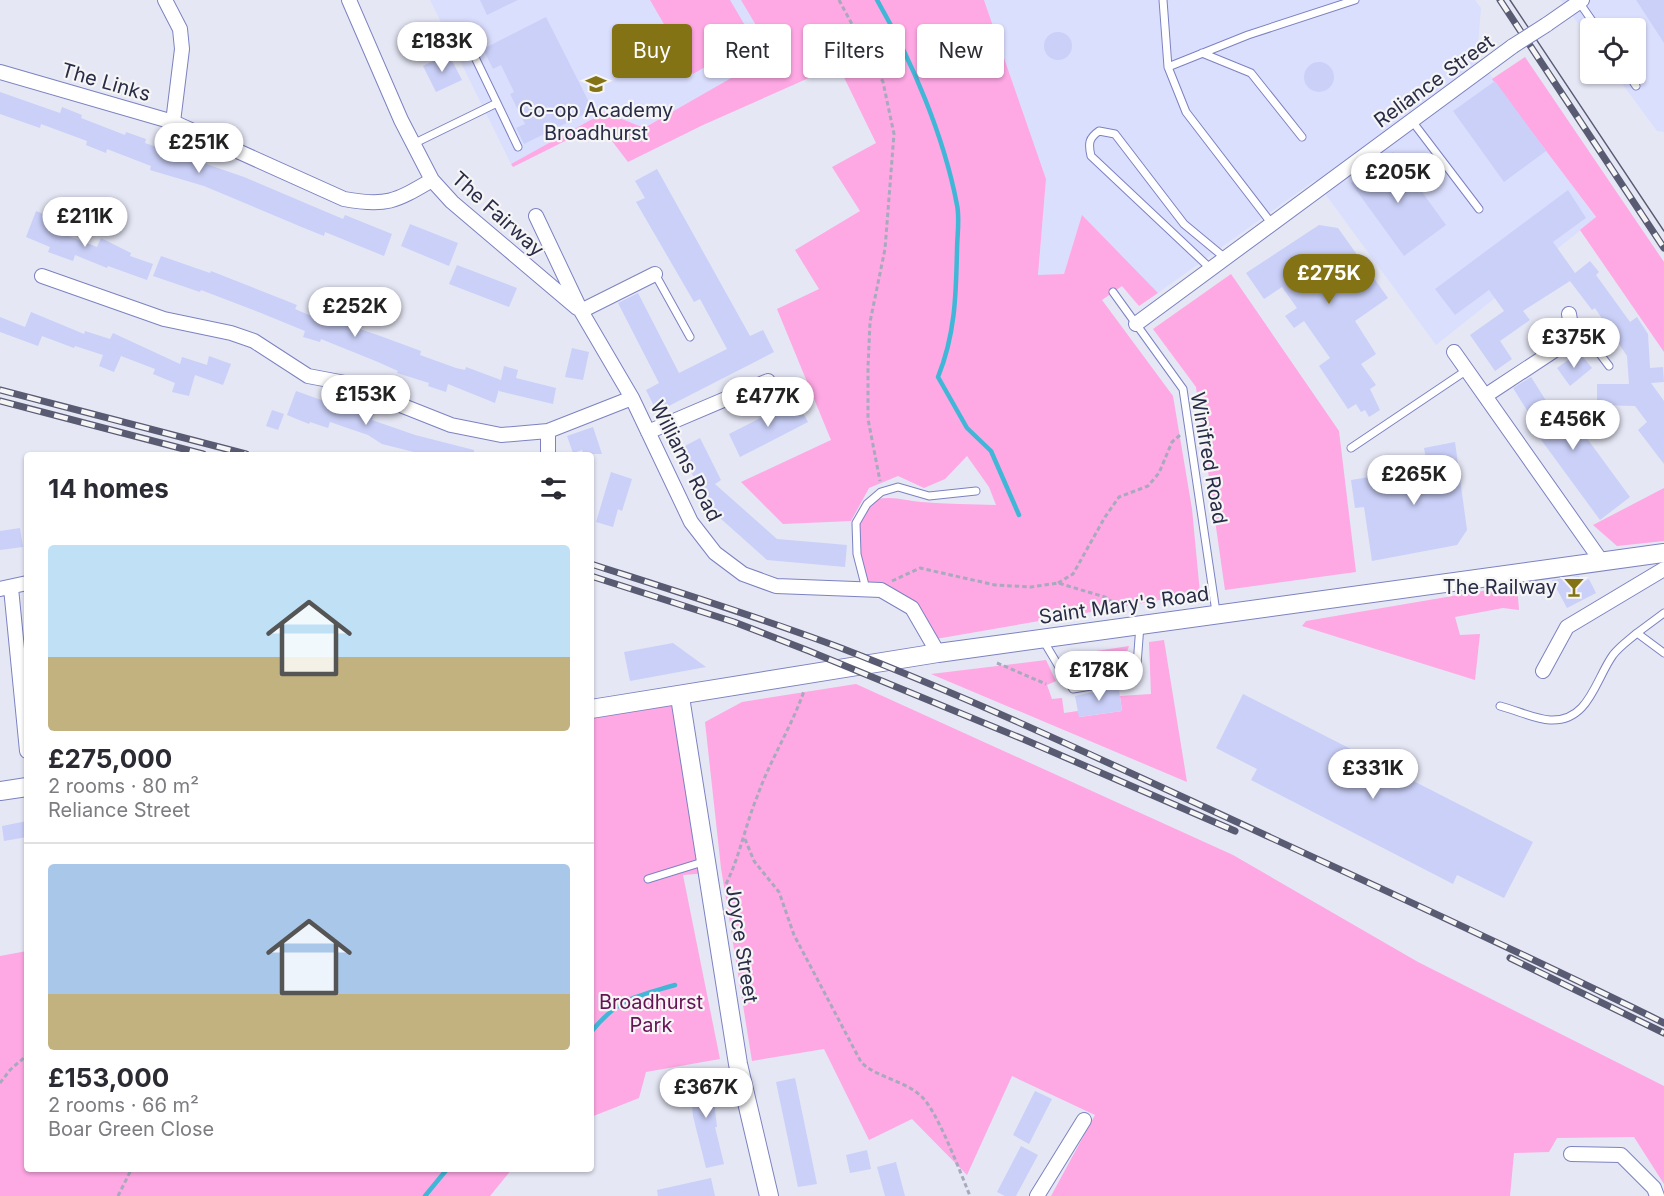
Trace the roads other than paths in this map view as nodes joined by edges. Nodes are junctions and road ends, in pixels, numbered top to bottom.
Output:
1 (165, 0) edge
2 (349, 0) edge
3 (1163, 0) edge
4 (1355, 0) edge
5 (1580, 1) edge
6 (1591, 18) edge
7 (469, 45) dead end
8 (1202, 53) junction
9 (1168, 67) junction
10 (0, 72) edge
11 (497, 103) junction
12 (1412, 120) junction
13 (173, 122) junction
14 (1302, 137) dead end
15 (413, 144) junction
16 (518, 147) dead end
17 (432, 180) junction
18 (1479, 209) dead end
19 (536, 216) dead end
20 (1272, 224) junction
21 (1225, 258) junction
22 (1210, 269) junction
23 (655, 274) joint
24 (42, 276) dead end
25 (1113, 292) dead end
26 (581, 311) junction
27 (1569, 314) dead end
28 (1136, 324) junction
29 (690, 337) dead end
30 (1573, 338) junction
31 (1592, 349) joint
32 (1454, 352) dead end
33 (1609, 366) dead end
34 (1467, 370) junction
35 (768, 381) dead end
36 (1485, 396) junction
37 (632, 398) junction
38 (548, 431) junction
39 (648, 432) junction
40 (1351, 448) dead end
41 (548, 452) edge
42 (976, 491) dead end
43 (1664, 553) edge
44 (1602, 562) junction
45 (1664, 569) edge
46 (24, 584) edge
47 (6, 589) edge
48 (866, 589) junction
49 (1664, 613) edge
50 (1217, 615) junction
51 (1140, 625) junction
52 (1637, 633) junction
53 (1042, 639) junction
54 (938, 653) junction
55 (1664, 653) edge
56 (1137, 666) junction
57 (1543, 671) dead end
58 (1065, 677) junction
59 (680, 697) junction
60 (1500, 706) dead end
61 (594, 709) edge
62 (24, 728) edge
63 (24, 787) edge
64 (0, 791) edge
65 (706, 861) junction
66 (648, 879) dead end
67 (1084, 1120) dead end
68 (1571, 1154) dead end
69 (769, 1196) edge
70 (1037, 1196) edge
71 (1657, 1196) edge

1 - 13 street
2 - 15 street, The Fairway
3 - 9 lane
4 - 8 lane
5 - 6 lane
5 - 12 street, Reliance Street, bridge
7 - 11 lane
8 - 9 lane
8 - 14 lane
9 - 20 lane
10 - 13 street, The Links
11 - 15 lane
11 - 16 lane
12 - 18 lane
12 - 20 street, Reliance Street
13 - 17 street, The Links
15 - 17 street, The Fairway
17 - 26 street, The Fairway
19 - 26 street, Williams Road
20 - 21 street, Reliance Street
21 - 22 street, Reliance Street
21 - 22 lane
22 - 28 street, Reliance Street
23 - 26 street
23 - 29 lane
24 - 38 street
25 - 28 lane, Winifred Road
26 - 37 street, Williams Road
27 - 30 street
28 - 50 lane, Winifred Road
30 - 31 street
30 - 36 street
31 - 33 lane
32 - 34 street
34 - 36 street
34 - 40 lane
35 - 39 street
36 - 44 street
37 - 38 street
37 - 39 street, Williams Road
38 - 41 street
39 - 48 street, Williams Road
42 - 48 lane
43 - 44 street, Saint Mary's Road
44 - 50 street, Saint Mary's Road
45 - 57 street
46 - 47 street
47 - 62 street
48 - 54 street, Williams Road
49 - 52 lane
50 - 51 street, Saint Mary's Road
51 - 53 street, Saint Mary's Road
51 - 56 lane
52 - 55 lane
52 - 60 lane
53 - 54 street, Saint Mary's Road
53 - 58 lane
54 - 59 street, Saint Mary's Road
56 - 58 lane
56 - 58 lane
59 - 61 street, Saint Mary's Road
59 - 65 street, Joyce Street
63 - 64 street
65 - 66 lane
65 - 69 street, Joyce Street
67 - 70 street
68 - 71 street

